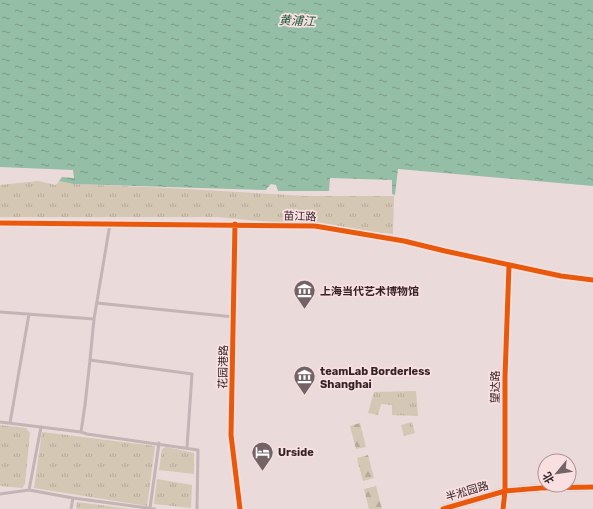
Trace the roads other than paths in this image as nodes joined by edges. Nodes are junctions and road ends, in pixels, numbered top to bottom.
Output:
1 (0, 223) edge
2 (110, 223) junction
3 (236, 224) junction
4 (509, 265) junction
5 (593, 280) edge
6 (97, 303) junction
7 (0, 312) edge
8 (29, 314) junction
9 (234, 317) junction
10 (94, 319) junction
11 (90, 360) junction
12 (0, 422) edge
13 (10, 423) junction
14 (41, 427) junction
15 (81, 432) junction
16 (159, 444) junction
17 (187, 447) junction
18 (593, 487) edge
19 (29, 490) junction
20 (505, 491) junction
21 (0, 494) edge
22 (73, 498) junction
23 (150, 508) edge
24 (71, 509) edge
25 (156, 509) edge
26 (197, 509) edge
27 (240, 509) edge
28 (443, 509) edge
29 (502, 509) edge

1 - 2 street, 苗江路
2 - 3 street, 苗江路
2 - 6 lane
3 - 4 street, 苗江路
3 - 9 street, 花园港路
4 - 5 street, 苗江路
4 - 20 street, 望达路
6 - 9 lane
6 - 10 lane
7 - 8 lane
8 - 10 lane
8 - 13 lane
9 - 27 street, 花园港路
10 - 11 lane
11 - 15 lane
11 - 17 lane
12 - 13 lane
13 - 14 lane
14 - 15 lane
14 - 19 lane
15 - 16 lane
16 - 17 lane
16 - 23 lane
17 - 26 lane
18 - 20 main road, 半淞园路
19 - 21 lane
19 - 22 lane
20 - 28 main road, 半淞园路
20 - 29 street, 望达路
22 - 23 lane
22 - 24 lane
23 - 25 lane

